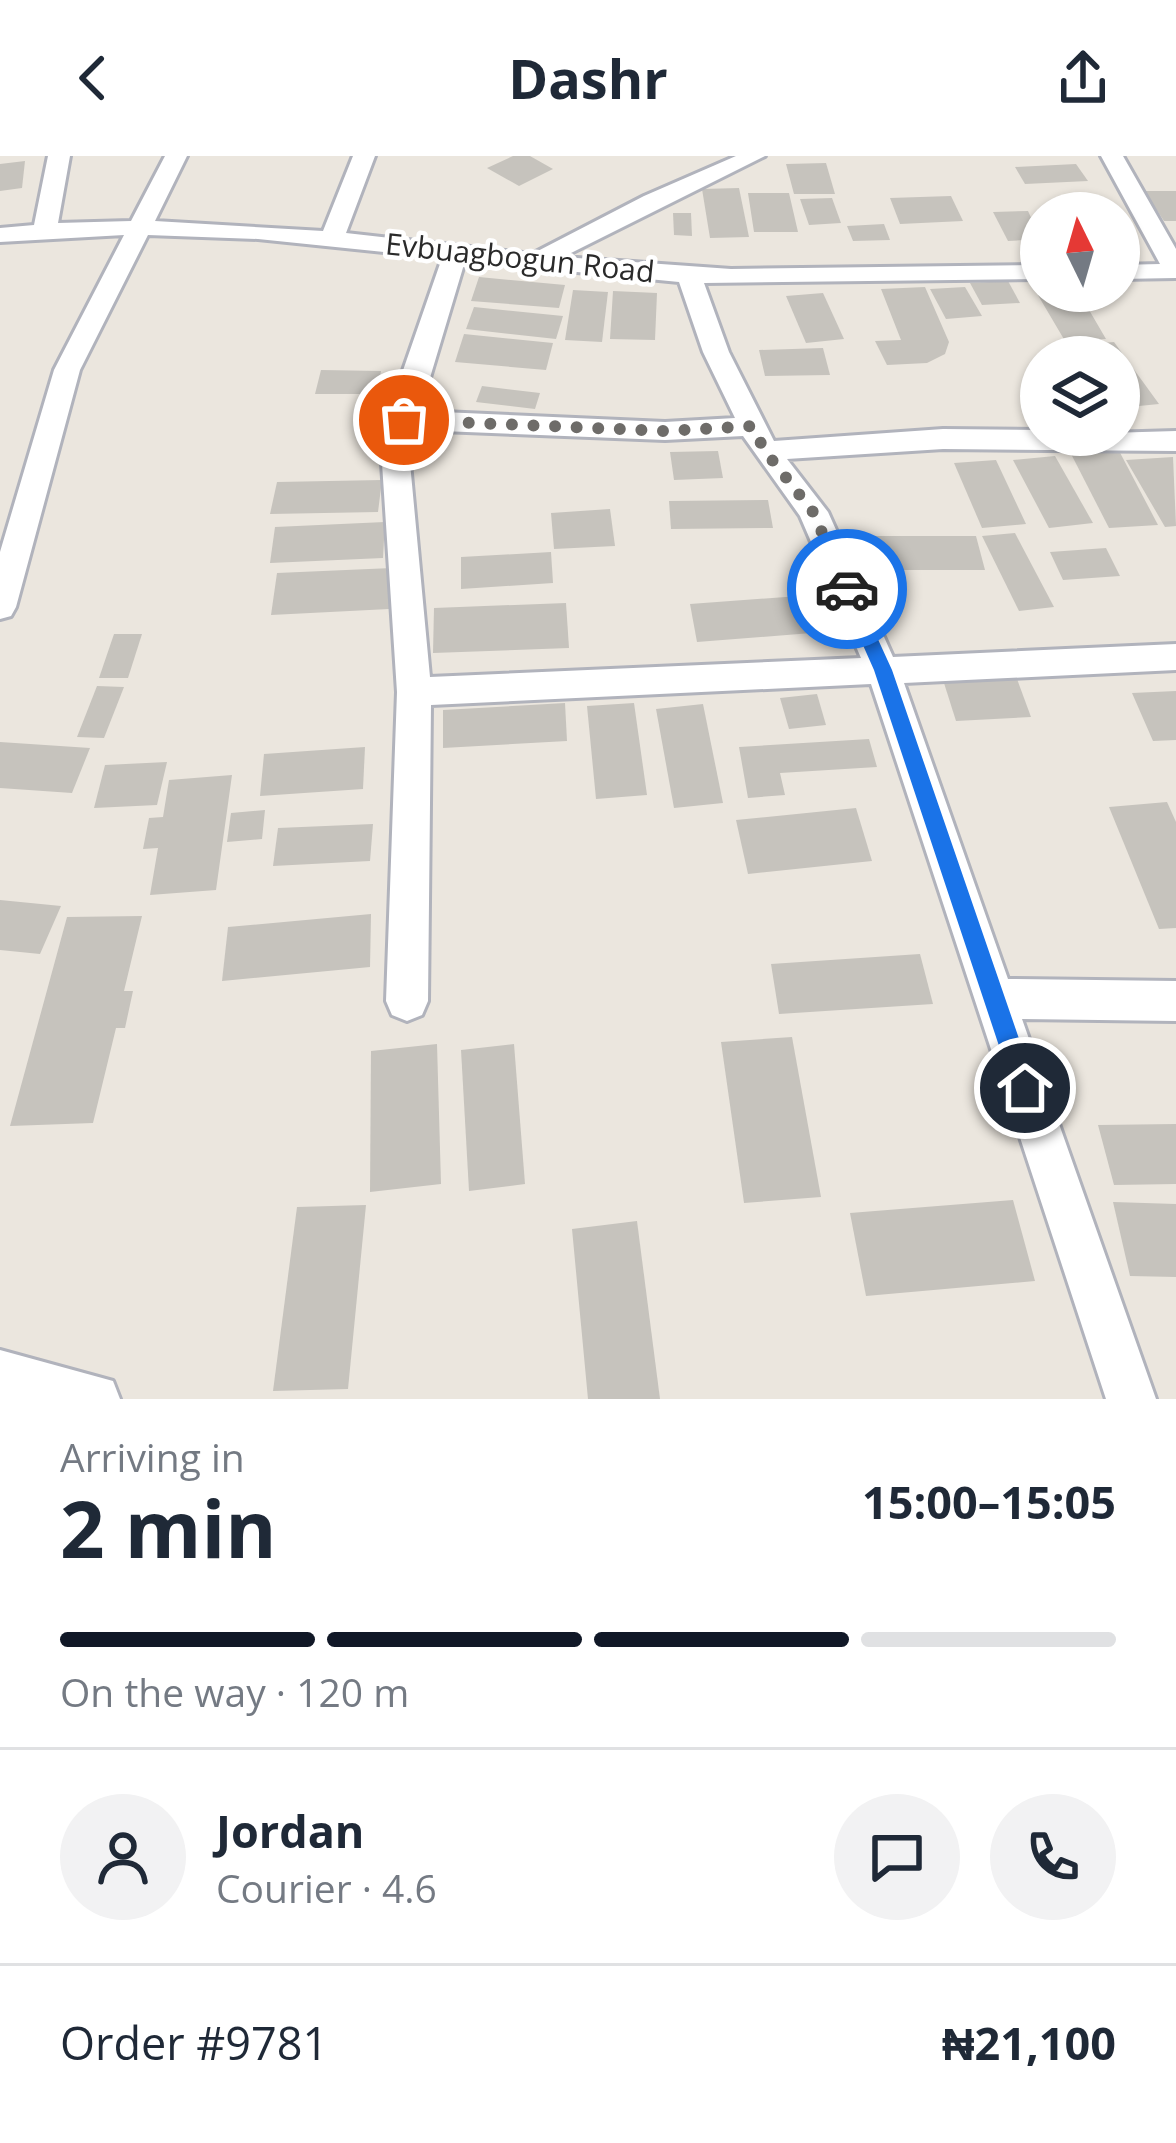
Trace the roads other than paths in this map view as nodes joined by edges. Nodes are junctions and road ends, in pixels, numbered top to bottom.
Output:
1 (59, 156) edge
2 (176, 156) edge
3 (364, 156) edge
4 (754, 156) edge
5 (1112, 156) edge
6 (143, 224) junction
7 (45, 230) junction
8 (0, 235) edge
9 (333, 236) junction
10 (456, 251) junction
11 (537, 261) junction
12 (1176, 271) edge
13 (1020, 272) edge
14 (1140, 272) edge
15 (689, 275) junction
16 (404, 420) junction
17 (759, 438) junction
18 (1176, 440) edge
19 (0, 607) edge
20 (1176, 658) edge
21 (883, 670) junction
22 (415, 692) junction
23 (994, 999) junction
24 (407, 1001) dead end
25 (1176, 1001) edge
26 (0, 1375) edge
27 (94, 1399) edge
28 (1131, 1399) edge

1 - 7 street
2 - 6 street
3 - 9 street
4 - 11 street
5 - 12 street
6 - 7 street, Evbuagbogun Road
6 - 9 street, Evbuagbogun Road
6 - 19 street
7 - 8 street, Evbuagbogun Road
9 - 10 street, Evbuagbogun Road
10 - 11 street, Evbuagbogun Road
10 - 16 street
11 - 15 street, Evbuagbogun Road
12 - 14 street
13 - 15 street, Evbuagbogun Road
15 - 17 street
16 - 17 street
16 - 22 street
17 - 18 street
17 - 21 street
20 - 21 street
21 - 22 street
21 - 23 street
22 - 24 street
23 - 25 street
23 - 28 street
26 - 27 street

